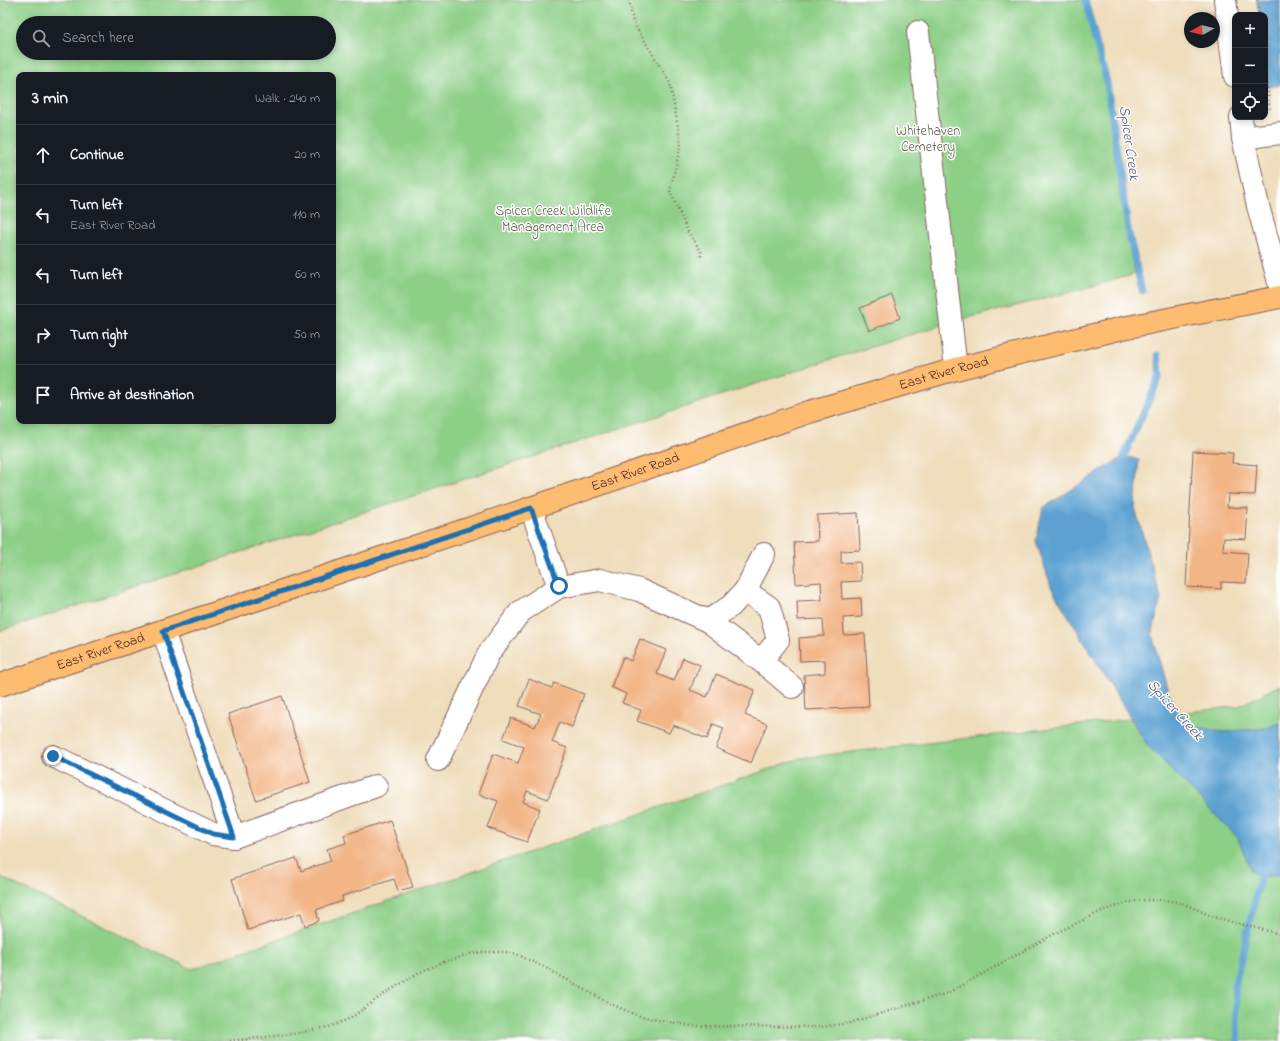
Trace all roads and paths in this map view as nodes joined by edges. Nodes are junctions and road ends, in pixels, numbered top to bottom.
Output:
1 (629, 0) edge
2 (1225, 0) edge
3 (1257, 0) edge
4 (1259, 12) edge
5 (918, 32) dead end
6 (1232, 53) edge
7 (1268, 84) edge
8 (1242, 127) edge
9 (1276, 133) edge
10 (701, 259) dead end
11 (1280, 286) edge
12 (1280, 297) edge
13 (956, 369) junction
14 (531, 508) junction
15 (764, 554) dead end
16 (559, 586) junction
17 (745, 591) junction
18 (708, 621) junction
19 (163, 631) junction
20 (761, 661) junction
21 (0, 685) edge
22 (792, 687) dead end
23 (53, 756) dead end
24 (438, 760) dead end
25 (376, 786) dead end
26 (234, 837) junction
27 (1280, 934) edge
28 (230, 1041) edge

1 - 10 path
2 - 6 street
3 - 4 path
5 - 13 street
7 - 9 path
8 - 9 street
8 - 11 street
12 - 13 main road, East River Road
13 - 14 main road, East River Road
14 - 16 street
14 - 19 main road, East River Road
15 - 17 street
16 - 18 street
16 - 24 street
17 - 18 street
17 - 20 street
18 - 20 street
19 - 21 main road, East River Road
19 - 26 street
20 - 22 street
23 - 26 street
25 - 26 street
27 - 28 path

